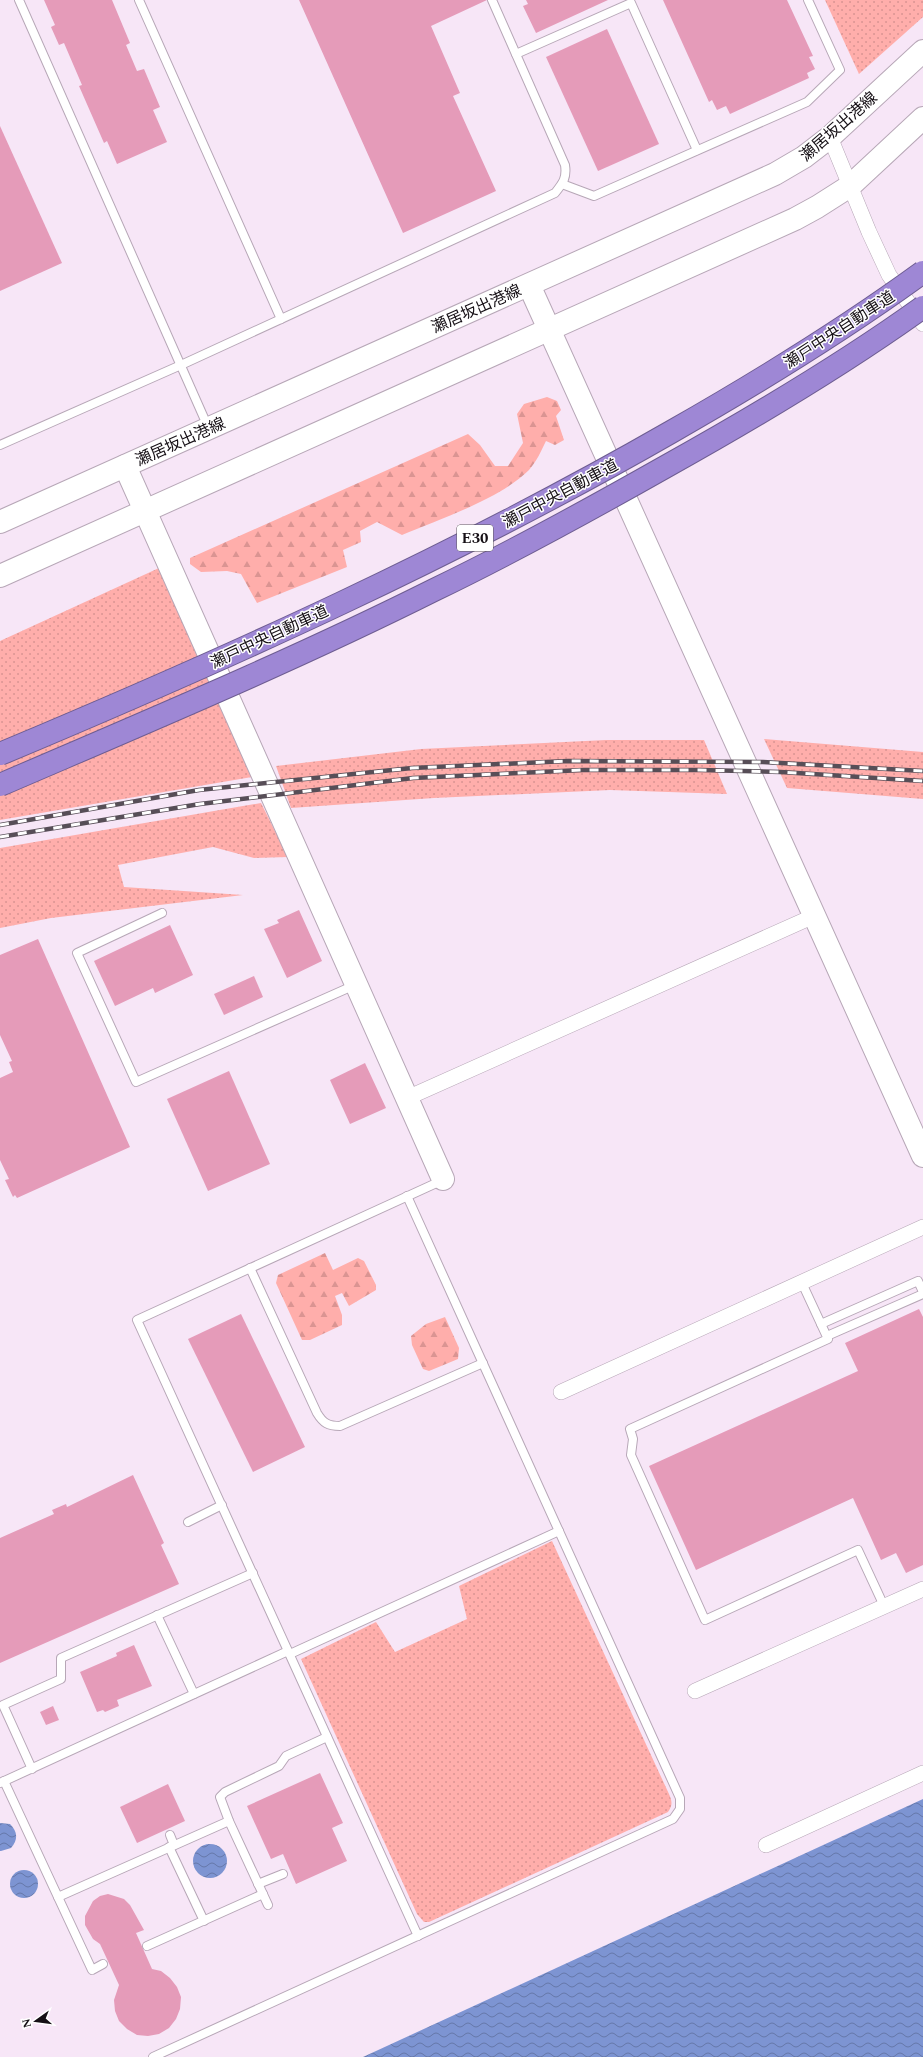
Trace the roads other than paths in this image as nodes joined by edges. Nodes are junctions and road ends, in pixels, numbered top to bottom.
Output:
1 (19, 0) edge
2 (139, 0) edge
3 (492, 0) edge
4 (808, 0) edge
5 (923, 51) edge
6 (516, 54) junction
7 (923, 118) edge
8 (830, 137) junction
9 (697, 150) junction
10 (562, 184) junction
11 (850, 186) junction
12 (923, 272) edge
13 (528, 285) junction
14 (923, 307) edge
15 (281, 319) junction
16 (923, 324) edge
17 (549, 330) junction
18 (181, 365) junction
19 (209, 428) junction
20 (0, 445) edge
21 (125, 466) junction
22 (145, 511) junction
23 (0, 522) edge
24 (0, 576) edge
25 (0, 754) edge
26 (0, 786) edge
27 (162, 914) dead end
28 (814, 916) junction
29 (356, 984) junction
30 (407, 1098) junction
31 (923, 1156) edge
32 (443, 1180) joint
33 (407, 1196) junction
34 (923, 1227) edge
35 (250, 1268) junction
36 (802, 1283) junction
37 (923, 1293) edge
38 (821, 1324) junction
39 (827, 1336) junction
40 (483, 1363) junction
41 (561, 1392) dead end
42 (222, 1505) junction
43 (188, 1522) dead end
44 (559, 1532) junction
45 (253, 1573) junction
46 (923, 1589) edge
47 (884, 1606) junction
48 (157, 1615) junction
49 (289, 1653) junction
50 (695, 1691) dead end
51 (194, 1694) junction
52 (2, 1706) edge
53 (327, 1737) junction
54 (32, 1769) junction
55 (923, 1773) edge
56 (2, 1782) edge
57 (229, 1821) junction
58 (170, 1835) dead end
59 (766, 1845) dead end
60 (172, 1846) junction
61 (282, 1874) dead end
62 (258, 1884) junction
63 (263, 1894) junction
64 (58, 1897) junction
65 (268, 1905) dead end
66 (204, 1921) junction
67 (418, 1936) junction
68 (147, 1946) dead end
69 (103, 1964) dead end
70 (153, 2057) edge

1 - 18 lane
2 - 15 lane
3 - 6 lane
4 - 9 lane
5 - 8 main road, 瀬居坂出港線
6 - 9 lane
6 - 10 lane
7 - 11 main road
8 - 11 street
8 - 13 main road, 瀬居坂出港線
9 - 10 lane
10 - 15 lane
11 - 16 street
11 - 17 main road
12 - 25 highway, 瀬戸中央自動車道 / E30, bridge
13 - 17 main road
13 - 19 main road, 瀬居坂出港線
14 - 26 highway, 瀬戸中央自動車道 / E30, bridge
15 - 18 lane
17 - 22 main road
17 - 28 main road
18 - 19 lane
18 - 20 lane
19 - 21 main road, 瀬居坂出港線
21 - 22 main road
21 - 23 main road, 瀬居坂出港線
22 - 24 main road
22 - 29 main road
27 - 29 lane
28 - 30 street
28 - 31 main road
29 - 30 main road
30 - 32 main road
32 - 33 lane
33 - 35 lane
33 - 40 lane
34 - 36 street
35 - 40 lane
35 - 42 lane
36 - 38 lane
36 - 41 street
37 - 38 lane
37 - 39 lane
38 - 39 lane
39 - 47 lane
40 - 44 lane
42 - 43 lane
42 - 45 lane
44 - 49 lane
44 - 67 lane
45 - 48 lane
45 - 49 lane
46 - 47 street
47 - 50 street
48 - 51 lane
48 - 52 lane
49 - 51 lane
49 - 53 lane
51 - 54 lane
52 - 54 lane
53 - 57 lane
53 - 67 lane
54 - 56 lane
55 - 59 street
56 - 64 lane
57 - 60 lane
57 - 62 lane
58 - 60 lane
60 - 64 lane
60 - 66 lane
61 - 62 lane
62 - 63 lane
63 - 65 lane
63 - 66 lane
64 - 69 lane
66 - 68 lane
67 - 70 lane

